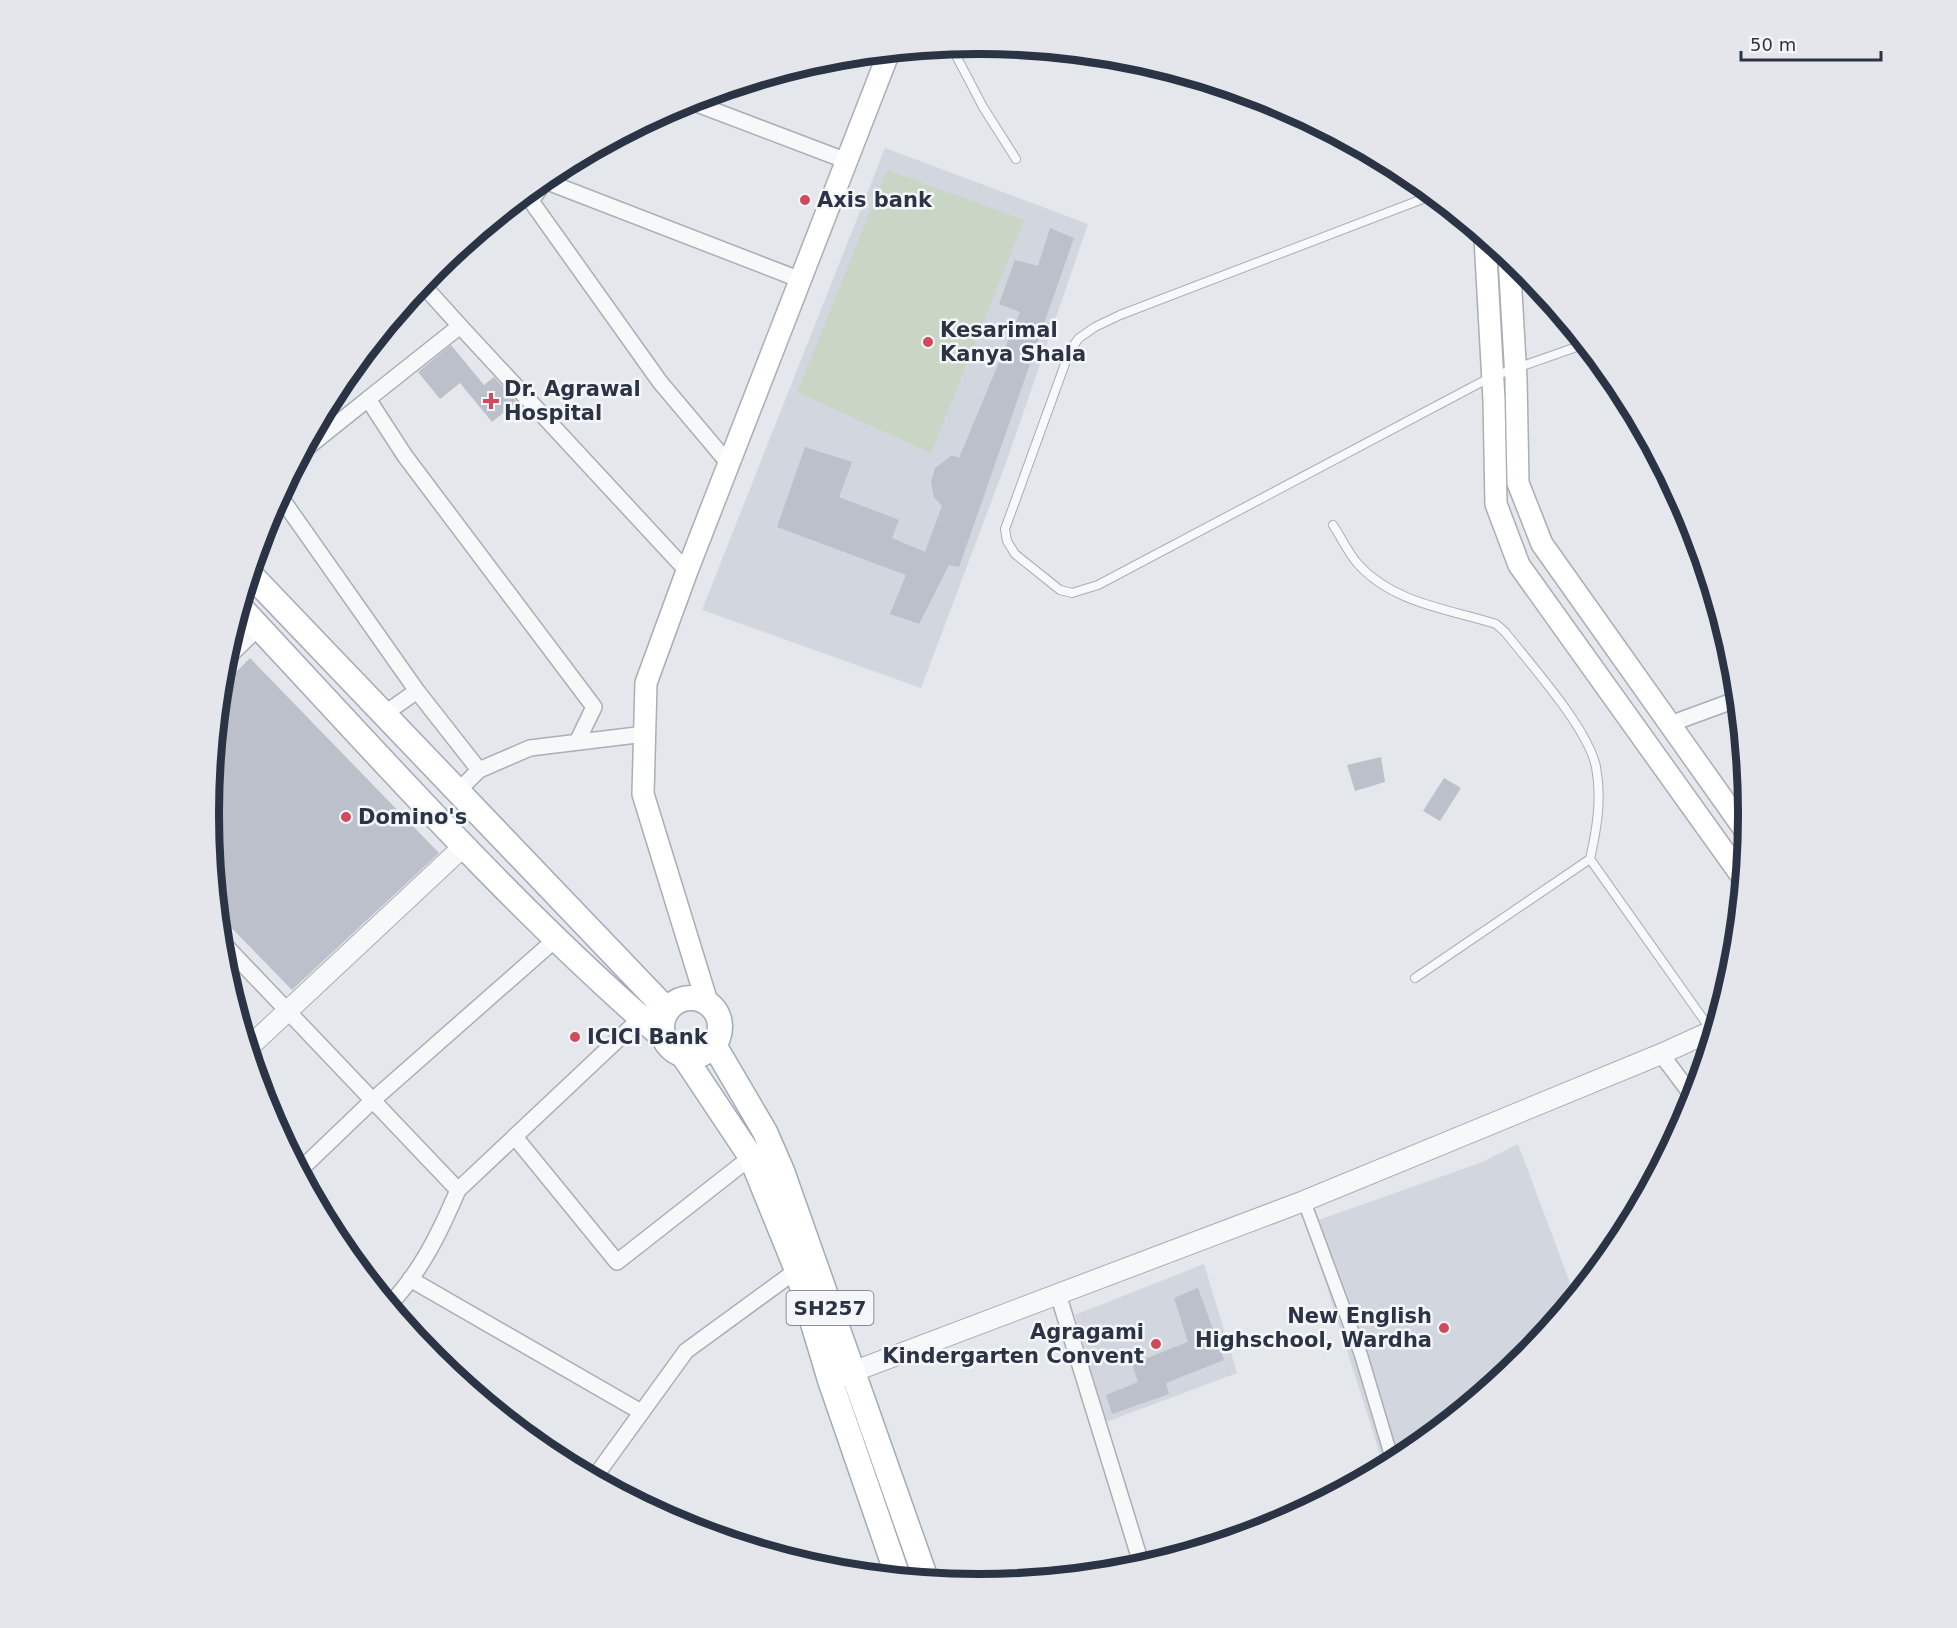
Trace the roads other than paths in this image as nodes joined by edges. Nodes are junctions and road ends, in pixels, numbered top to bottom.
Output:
1 (956, 55) edge
2 (886, 60) edge
3 (704, 106) edge
4 (1016, 159) dead end
5 (847, 161) junction
6 (554, 184) edge
7 (1424, 199) edge
8 (530, 201) edge
9 (1485, 248) edge
10 (1510, 271) edge
11 (801, 280) junction
12 (428, 291) edge
13 (460, 326) junction
14 (1578, 347) edge
15 (1516, 369) junction
16 (1491, 377) junction
17 (368, 399) junction
18 (317, 440) edge
19 (729, 464) junction
20 (285, 504) edge
21 (1333, 525) dead end
22 (687, 571) junction
23 (256, 580) edge
24 (245, 613) edge
25 (259, 627) junction
26 (237, 648) edge
27 (417, 690) junction
28 (1730, 702) edge
29 (384, 714) junction
30 (1670, 724) junction
31 (645, 734) junction
32 (577, 742) junction
33 (479, 770) junction
34 (458, 792) junction
35 (1738, 819) edge
36 (465, 845) junction
37 (1590, 859) junction
38 (1736, 869) edge
39 (557, 938) junction
40 (232, 953) edge
41 (1415, 978) dead end
42 (704, 992) junction
43 (654, 1006) junction
44 (288, 1012) junction
45 (1709, 1024) edge
46 (1706, 1033) edge
47 (254, 1043) edge
48 (714, 1046) junction
49 (1661, 1054) junction
50 (683, 1055) junction
51 (1687, 1089) edge
52 (373, 1100) junction
53 (515, 1137) junction
54 (751, 1157) junction
55 (305, 1165) edge
56 (458, 1190) junction
57 (1304, 1201) junction
58 (797, 1270) junction
59 (410, 1279) junction
60 (1058, 1294) junction
61 (394, 1299) edge
62 (853, 1372) junction
63 (830, 1380) junction
64 (641, 1412) junction
65 (1390, 1453) edge
66 (598, 1472) edge
67 (1139, 1556) edge
68 (895, 1569) edge
69 (923, 1571) edge

1 - 4 lane
2 - 5 main road
3 - 5 street
5 - 11 main road
6 - 11 street
7 - 16 lane
8 - 19 street
9 - 16 main road
10 - 15 main road
11 - 19 main road
12 - 13 street
13 - 17 street
13 - 22 street
14 - 15 lane
15 - 16 lane
15 - 30 main road
16 - 38 main road
17 - 18 street
17 - 32 street
19 - 22 main road
20 - 27 street
21 - 37 lane
22 - 31 main road
23 - 29 main road
24 - 25 main road
25 - 26 street
25 - 36 main road
27 - 29 street
27 - 33 street
28 - 30 street
29 - 34 main road
30 - 35 main road
31 - 32 street
31 - 42 main road
32 - 33 street
33 - 34 street
34 - 43 main road
36 - 39 main road
36 - 44 street
37 - 41 lane
37 - 45 lane
39 - 43 main road
39 - 52 street
40 - 44 street
42 - 43 main road
42 - 48 main road
43 - 50 main road
43 - 53 street
44 - 47 street
44 - 52 street
46 - 49 street
48 - 50 main road
48 - 62 main road, SH257
49 - 51 street
49 - 57 street
50 - 54 main road, SH257
52 - 55 street
52 - 56 street
53 - 54 street
53 - 56 street
54 - 58 main road, SH257
56 - 59 street
57 - 60 street
57 - 65 street
58 - 63 main road, SH257
58 - 64 street
59 - 61 street
59 - 64 street
60 - 62 street
60 - 67 street
62 - 63 street
62 - 69 main road, SH257
63 - 68 main road, SH257
64 - 66 street

